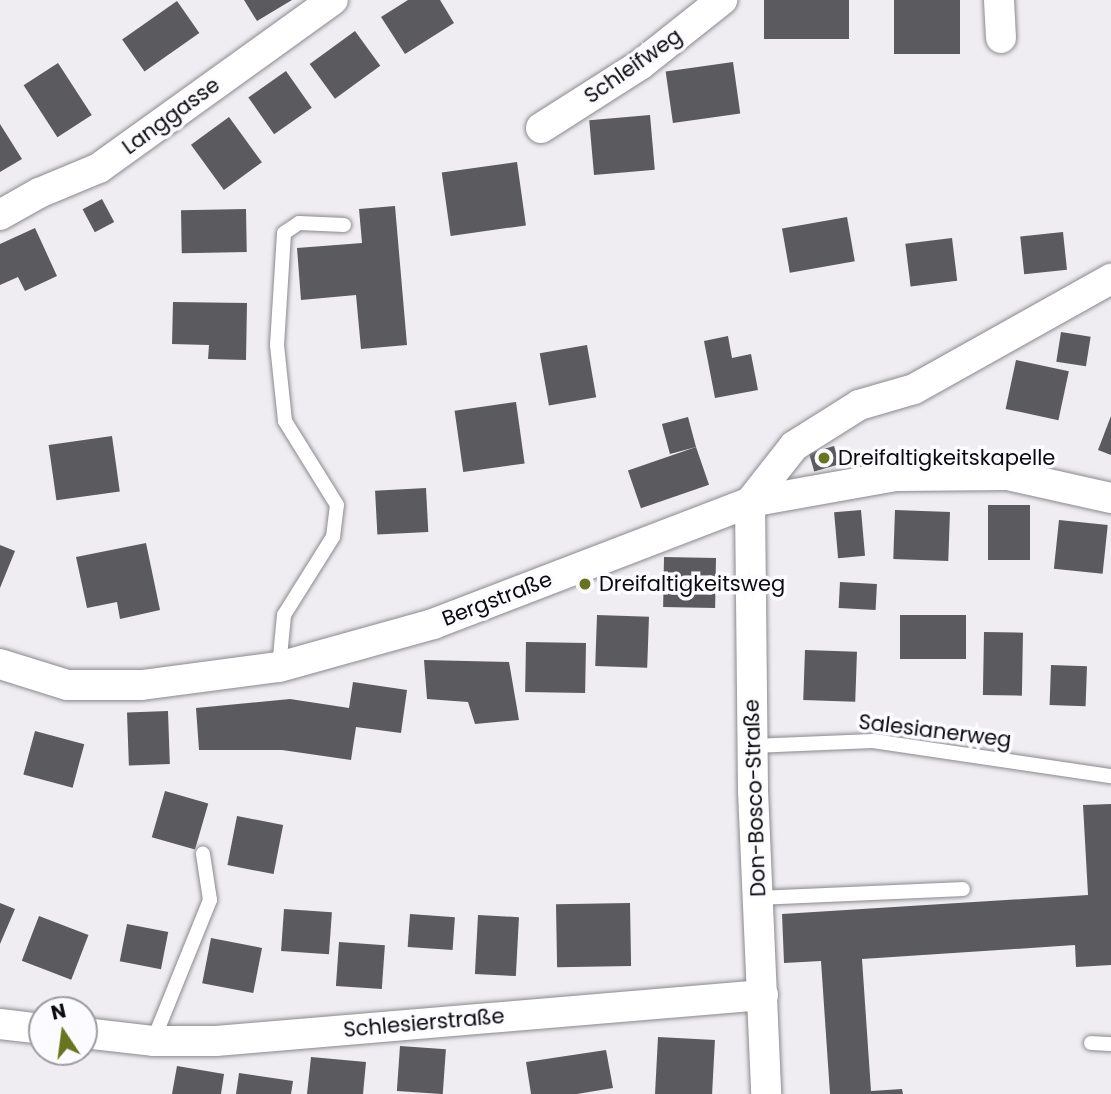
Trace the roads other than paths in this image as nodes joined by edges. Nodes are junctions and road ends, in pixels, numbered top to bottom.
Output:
1 (333, 0) edge
2 (722, 0) edge
3 (999, 0) edge
4 (1001, 38) dead end
5 (541, 128) dead end
6 (0, 215) edge
7 (344, 225) dead end
8 (1111, 279) edge
9 (1111, 498) edge
10 (750, 502) junction
11 (0, 664) edge
12 (279, 667) junction
13 (752, 746) junction
14 (1111, 776) edge
15 (203, 854) dead end
16 (963, 889) dead end
17 (758, 898) junction
18 (763, 995) junction
19 (0, 1024) edge
20 (28, 1027) edge
21 (98, 1035) edge
22 (153, 1041) junction
23 (1091, 1043) dead end
24 (1111, 1044) edge
25 (766, 1094) edge

1 - 6 street, Langgasse
2 - 5 street, Schleifweg
3 - 4 street
7 - 12 lane
8 - 10 street
9 - 10 street, Bergstraße
10 - 12 street, Bergstraße
10 - 13 street, Don-Bosco-Straße
11 - 12 street, Bergstraße
13 - 14 lane, Salesianerweg
13 - 17 street, Don-Bosco-Straße
15 - 22 lane
16 - 17 lane
17 - 18 street, Don-Bosco-Straße
18 - 22 street, Schlesierstraße
18 - 25 street, Don-Bosco-Straße
19 - 20 street
21 - 22 street, Schlesierstraße
23 - 24 lane

